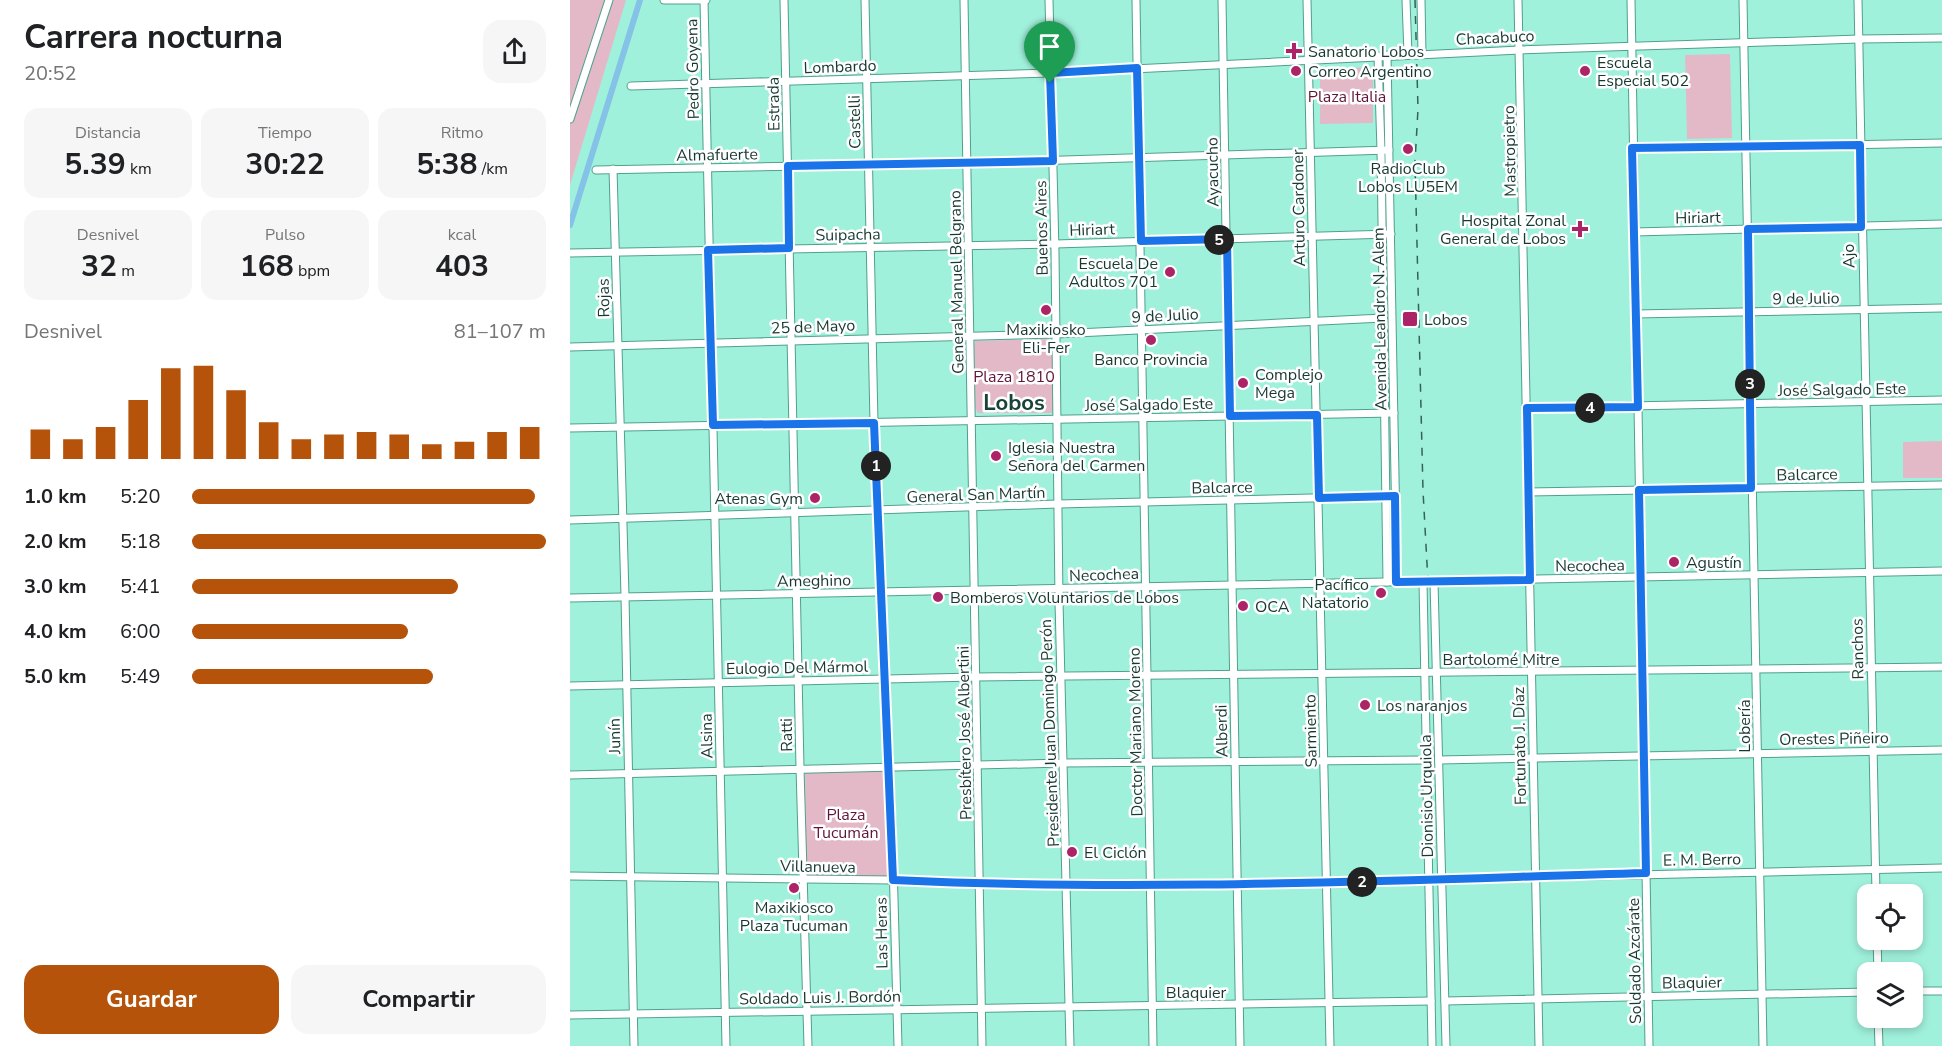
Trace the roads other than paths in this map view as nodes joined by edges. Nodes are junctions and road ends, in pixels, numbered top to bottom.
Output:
1 (609, 0) edge
2 (664, 0) edge
3 (704, 0) edge
4 (708, 0) edge
5 (784, 0) edge
6 (865, 0) edge
7 (964, 0) edge
8 (1049, 0) edge
9 (1136, 0) edge
10 (1222, 0) edge
11 (1307, 0) edge
12 (1406, 0) edge
13 (1421, 0) edge
14 (1518, 0) edge
15 (1631, 0) edge
16 (1743, 0) edge
17 (1858, 0) edge
18 (1942, 38) edge
19 (1859, 39) junction
20 (1744, 42) junction
21 (1632, 46) junction
22 (1520, 50) junction
23 (1408, 54) junction
24 (1422, 54) junction
25 (1387, 55) junction
26 (1378, 56) junction
27 (1308, 59) junction
28 (1223, 63) junction
29 (1137, 68) junction
30 (1050, 73) junction
31 (965, 76) junction
32 (866, 79) junction
33 (786, 81) junction
34 (705, 84) junction
35 (631, 86) dead end
36 (570, 119) edge
37 (1942, 143) edge
38 (1860, 145) junction
39 (1746, 146) junction
40 (1632, 148) junction
41 (1381, 150) junction
42 (1389, 150) junction
43 (1311, 153) junction
44 (1225, 156) junction
45 (1139, 158) junction
46 (1053, 161) junction
47 (967, 164) junction
48 (868, 165) junction
49 (788, 166) junction
50 (707, 168) junction
51 (613, 169) junction
52 (596, 170) dead end
53 (1942, 224) edge
54 (1861, 227) junction
55 (1748, 229) junction
56 (1634, 232) junction
57 (1382, 234) junction
58 (1390, 234) junction
59 (1312, 236) junction
60 (1227, 239) junction
61 (1141, 241) junction
62 (1055, 244) junction
63 (968, 245) junction
64 (870, 247) junction
65 (789, 248) junction
66 (708, 250) junction
67 (615, 252) junction
68 (570, 253) edge
69 (1383, 297) junction
70 (1392, 297) junction
71 (1942, 308) edge
72 (1863, 310) junction
73 (1749, 312) junction
74 (1635, 314) junction
75 (1383, 318) junction
76 (1314, 321) junction
77 (1228, 325) junction
78 (1142, 329) junction
79 (1056, 334) junction
80 (971, 336) junction
81 (872, 338) junction
82 (791, 340) junction
83 (1383, 341) junction
84 (1392, 341) junction
85 (710, 342) junction
86 (618, 345) junction
87 (570, 346) edge
88 (1942, 400) edge
89 (1866, 402) junction
90 (1750, 405) junction
91 (1638, 407) junction
92 (1527, 408) junction
93 (1384, 413) junction
94 (1394, 413) junction
95 (1317, 415) junction
96 (1230, 416) junction
97 (1143, 417) junction
98 (1057, 419) junction
99 (972, 420) junction
100 (874, 423) junction
101 (792, 424) junction
102 (713, 425) junction
103 (620, 426) junction
104 (570, 428) edge
105 (1942, 485) edge
106 (1867, 486) junction
107 (1751, 488) junction
108 (1639, 490) junction
109 (1528, 492) junction
110 (1386, 496) junction
111 (1395, 496) junction
112 (1319, 498) junction
113 (1231, 500) junction
114 (1145, 502) junction
115 (1058, 504) junction
116 (973, 508) junction
117 (878, 510) junction
118 (795, 513) junction
119 (714, 516) junction
120 (622, 519) junction
121 (570, 520) edge
122 (1942, 571) edge
123 (1869, 573) junction
124 (1754, 576) junction
125 (1641, 577) junction
126 (1530, 580) junction
127 (1387, 582) junction
128 (1396, 582) junction
129 (1423, 582) junction
130 (1434, 582) junction
131 (1320, 584) junction
132 (1233, 585) junction
133 (1147, 586) junction
134 (1059, 589) junction
135 (974, 591) junction
136 (881, 592) junction
137 (796, 594) junction
138 (716, 595) junction
139 (625, 596) junction
140 (570, 598) edge
141 (1942, 667) edge
142 (1871, 668) junction
143 (1757, 669) junction
144 (1643, 671) junction
145 (1424, 672) junction
146 (1437, 672) junction
147 (1531, 672) junction
148 (1234, 674) junction
149 (1323, 674) junction
150 (1148, 676) junction
151 (976, 677) junction
152 (1061, 678) junction
153 (884, 679) junction
154 (798, 680) junction
155 (718, 683) junction
156 (627, 685) junction
157 (570, 686) edge
158 (1942, 750) edge
159 (1873, 751) junction
160 (1757, 753) junction
161 (1644, 755) junction
162 (1533, 757) junction
163 (1426, 760) junction
164 (1439, 760) junction
165 (1149, 762) junction
166 (1235, 762) junction
167 (1323, 762) junction
168 (1063, 763) junction
169 (978, 765) junction
170 (889, 766) junction
171 (800, 768) junction
172 (720, 771) junction
173 (628, 773) junction
174 (570, 775) edge
175 (1942, 868) edge
176 (1876, 870) junction
177 (1759, 872) junction
178 (1646, 873) junction
179 (570, 876) edge
180 (1535, 876) junction
181 (630, 877) junction
182 (722, 878) junction
183 (804, 879) junction
184 (893, 880) junction
185 (1428, 881) junction
186 (1442, 881) junction
187 (1326, 883) junction
188 (980, 884) junction
189 (1876, 884) edge
190 (1237, 885) junction
191 (1066, 886) junction
192 (1152, 886) junction
193 (1942, 991) edge
194 (1857, 992) edge
195 (1923, 992) edge
196 (1761, 994) junction
197 (1647, 996) junction
198 (1538, 999) junction
199 (1431, 1001) junction
200 (1445, 1001) junction
201 (1330, 1003) junction
202 (1153, 1005) junction
203 (1240, 1005) junction
204 (1070, 1006) junction
205 (981, 1008) junction
206 (896, 1009) junction
207 (807, 1011) junction
208 (726, 1012) junction
209 (633, 1013) junction
210 (570, 1015) edge
211 (1878, 1028) edge
212 (634, 1046) edge
213 (726, 1046) edge
214 (808, 1046) edge
215 (898, 1046) edge
216 (982, 1046) edge
217 (1070, 1046) edge
218 (1154, 1046) edge
219 (1240, 1046) edge
220 (1330, 1046) edge
221 (1432, 1046) edge
222 (1446, 1046) edge
223 (1539, 1046) edge
224 (1649, 1046) edge
225 (1763, 1046) edge
226 (1879, 1046) edge

1 - 36 street
2 - 3 street
3 - 4 street
3 - 34 street, Pedro Goyena
5 - 33 street, Estrada
6 - 32 street, Castelli
7 - 31 street, General Manuel Belgrano
8 - 30 street, Buenos Aires
9 - 29 street, Doctor Mariano Moreno
10 - 28 street, Ayacucho
11 - 27 street, Arturo Cardoner
12 - 23 street
13 - 24 street
14 - 22 street, Mastropietro
15 - 21 street, Soldado Azcárate
16 - 20 street, Lobería
17 - 19 street, Ajo
18 - 19 street, Chacabuco
19 - 20 street, Chacabuco
19 - 38 street, Ajo
20 - 21 street, Chacabuco
20 - 39 street, Lobería
21 - 22 street, Chacabuco
21 - 40 street, Soldado Azcárate
22 - 24 street, Chacabuco
22 - 92 street, Mastropietro
23 - 24 street, Chacabuco
23 - 25 street, Chacabuco
25 - 26 street, Chacabuco
25 - 42 street, Avenida Leandro N. Alem
26 - 27 street, Chacabuco
26 - 41 street, Avenida Leandro N. Alem
27 - 28 street, Chacabuco
27 - 43 street, Arturo Cardoner
28 - 29 street, Chacabuco
28 - 44 street, Ayacucho
29 - 30 street, Chacabuco
29 - 45 street, Doctor Mariano Moreno
30 - 31 street, Lombardo
30 - 46 street, Buenos Aires
31 - 32 street, Lombardo
31 - 47 street, General Manuel Belgrano
32 - 33 street, Lombardo
32 - 48 street, Castelli
33 - 34 street, Lombardo
33 - 49 street, Estrada
34 - 35 street, Lombardo
34 - 50 street, Pedro Goyena
37 - 38 street
38 - 39 street
38 - 54 street, Ajo
39 - 40 street
39 - 55 street, Lobería
40 - 56 street, Soldado Azcárate
41 - 42 street, Almafuerte
41 - 43 street, Almafuerte
41 - 57 street, Avenida Leandro N. Alem
42 - 58 street, Avenida Leandro N. Alem
43 - 44 street, Almafuerte
43 - 59 street, Arturo Cardoner
44 - 45 street, Almafuerte
44 - 60 street, Ayacucho
45 - 46 street, Almafuerte
45 - 61 street, Doctor Mariano Moreno
46 - 47 street, Almafuerte
46 - 62 street, Buenos Aires
47 - 48 street, Almafuerte
47 - 63 street, General Manuel Belgrano
48 - 49 street, Almafuerte
48 - 64 street, Castelli
49 - 50 street, Almafuerte
49 - 65 street, Estrada
50 - 51 street, Almafuerte
50 - 66 street, Pedro Goyena
51 - 52 street, Almafuerte
51 - 67 street, Rojas
53 - 54 street, Hiriart
54 - 55 street, Hiriart
54 - 72 street, Ajo
55 - 56 street, Hiriart
55 - 73 street, Lobería
56 - 74 street, Soldado Azcárate
57 - 58 street, Hiriart
57 - 59 street, Hiriart
57 - 69 street, Avenida Leandro N. Alem
58 - 70 street, Avenida Leandro N. Alem
59 - 60 street, Hiriart
59 - 76 street, Arturo Cardoner
60 - 61 street, Hiriart
60 - 77 street, Ayacucho
61 - 62 street, Hiriart
61 - 78 street, Doctor Mariano Moreno
62 - 63 street, Suipacha
62 - 79 street, Buenos Aires
63 - 64 street, Suipacha
63 - 80 street, General Manuel Belgrano
64 - 65 street, Suipacha
64 - 81 street, Castelli
65 - 66 street, Suipacha
65 - 82 street, Estrada
66 - 67 street, Suipacha
66 - 85 street, Pedro Goyena
67 - 68 street, Suipacha
67 - 86 street, Rojas
69 - 70 street
69 - 75 street, Avenida Leandro N. Alem
70 - 84 street, Avenida Leandro N. Alem
71 - 72 street, 9 de Julio
72 - 73 street, 9 de Julio
72 - 89 street, Ajo
73 - 74 street, 9 de Julio
73 - 90 street, Lobería
74 - 91 street, Soldado Azcárate
75 - 76 street, 9 de Julio
75 - 83 street, Avenida Leandro N. Alem
76 - 77 street, 9 de Julio
76 - 95 street, Arturo Cardoner
77 - 78 street, 9 de Julio
77 - 96 street, Ayacucho
78 - 79 street, 9 de Julio
78 - 97 street, Doctor Mariano Moreno
79 - 80 street, 25 de Mayo
79 - 98 street, Buenos Aires
80 - 81 street, 25 de Mayo
80 - 99 street, General Manuel Belgrano
81 - 82 street, 25 de Mayo
81 - 100 street, Castelli
82 - 85 street, 25 de Mayo
82 - 101 street, Estrada
83 - 84 street
83 - 93 street, Avenida Leandro N. Alem
84 - 94 street, Avenida Leandro N. Alem
85 - 86 street, 25 de Mayo
85 - 102 street, Pedro Goyena
86 - 87 street, 25 de Mayo
86 - 103 street, Rojas
88 - 89 street, José Salgado Este
89 - 90 street, José Salgado Este
89 - 106 street, Ranchos
90 - 91 street, José Salgado Este
90 - 107 street, Lobería
91 - 92 street, José Salgado Este
91 - 108 street, Soldado Azcárate
92 - 109 street, Fortunato J. Díaz
93 - 94 street, José Salgado Este
93 - 95 street, José Salgado Este
93 - 110 street, Avenida Leandro N. Alem
94 - 111 street, Avenida Leandro N. Alem
95 - 96 street, José Salgado Este
95 - 112 street, Sarmiento
96 - 97 street, José Salgado Este
96 - 113 street, Alberdi
97 - 98 street, José Salgado Este
97 - 114 street, Doctor Mariano Moreno
98 - 99 street, José Salgado Este
98 - 115 street, Presidente Juan Domingo Perón
99 - 100 street, José Salgado Este
99 - 116 street, Presbítero José Albertini
100 - 101 street, José Salgado Este
100 - 117 street, Las Heras
101 - 102 street, José Salgado Este
101 - 118 street, Ratti
102 - 103 street, José Salgado Este
102 - 119 street, Alsina
103 - 104 street, José Salgado Este
103 - 120 street, Junín
105 - 106 street, Balcarce
106 - 107 street, Balcarce
106 - 123 street, Ranchos
107 - 108 street, Balcarce
107 - 124 street, Lobería
108 - 109 street, Balcarce
108 - 125 street, Soldado Azcárate
109 - 126 street, Fortunato J. Díaz
110 - 111 street, Balcarce
110 - 112 street, Balcarce
110 - 127 street, Avenida Leandro N. Alem
111 - 128 street, Avenida Leandro N. Alem
112 - 113 street, Balcarce
112 - 131 street, Sarmiento
113 - 114 street, Balcarce
113 - 132 street, Alberdi
114 - 115 street, Balcarce
114 - 133 street, Doctor Mariano Moreno
115 - 116 street, General San Martín
115 - 134 street, Presidente Juan Domingo Perón
116 - 117 street, General San Martín
116 - 135 street, Presbítero José Albertini
117 - 118 street, General San Martín
117 - 136 street, Las Heras
118 - 119 street, General San Martín
118 - 137 street, Ratti
119 - 120 street, General San Martín
119 - 138 street, Alsina
120 - 121 street, General San Martín
120 - 139 street, Junín
122 - 123 street, Necochea
123 - 124 street, Necochea
123 - 142 street, Ranchos
124 - 125 street, Necochea
124 - 143 street, Lobería
125 - 126 street, Necochea
125 - 144 street, Soldado Azcárate
126 - 130 street, Necochea
126 - 147 street, Fortunato J. Díaz
127 - 128 street, Necochea
127 - 131 street, Necochea
128 - 129 street, Necochea
129 - 130 street, Necochea
129 - 145 street, Dionisio Urquiola
130 - 146 street, Dionisio Urquiola
131 - 132 street, Necochea
131 - 149 street, Sarmiento
132 - 133 street, Necochea
132 - 148 street, Alberdi
133 - 134 street, Necochea
133 - 150 street, Doctor Mariano Moreno
134 - 135 street, Ameghino
134 - 152 street, Presidente Juan Domingo Perón
135 - 136 street, Ameghino
135 - 151 street, Presbítero José Albertini
136 - 137 street, Ameghino
136 - 153 street, Las Heras
137 - 138 street, Ameghino
137 - 154 street, Ratti
138 - 139 street, Ameghino
138 - 155 street, Alsina
139 - 140 street, Ameghino
139 - 156 street, Junín
141 - 142 street, Bartolomé Mitre
142 - 143 street, Bartolomé Mitre
142 - 159 street, Ranchos
143 - 144 street, Bartolomé Mitre
143 - 160 street, Lobería
144 - 147 street, Bartolomé Mitre
144 - 161 street, Soldado Azcárate
145 - 146 street, Bartolomé Mitre
145 - 149 street, Bartolomé Mitre
145 - 163 street, Dionisio Urquiola
146 - 147 street, Bartolomé Mitre
146 - 164 street, Dionisio Urquiola
147 - 162 street, Fortunato J. Díaz
148 - 149 street, Bartolomé Mitre
148 - 150 street, Bartolomé Mitre
148 - 166 street, Alberdi
149 - 167 street, Sarmiento
150 - 152 street, Bartolomé Mitre
150 - 165 street, Doctor Mariano Moreno
151 - 152 street, Eulogio Del Mármol
151 - 153 street, Eulogio Del Mármol
151 - 169 street, Presbítero José Albertini
152 - 168 street, Presidente Juan Domingo Perón
153 - 154 street, Eulogio Del Mármol
153 - 170 street, Las Heras
154 - 155 street, Eulogio Del Mármol
154 - 171 street, Ratti
155 - 156 street, Eulogio Del Mármol
155 - 172 street, Alsina
156 - 157 street, Eulogio Del Mármol
156 - 173 street, Junín
158 - 159 street, Orestes Piñeiro
159 - 160 street, Orestes Piñeiro
159 - 176 street, Ranchos
160 - 161 street, Orestes Piñeiro
160 - 177 street, Lobería
161 - 162 street, Orestes Piñeiro
161 - 178 street, Soldado Azcárate
162 - 164 street, Orestes Piñeiro
162 - 180 street, Fortunato J. Díaz
163 - 167 street
163 - 185 street, Dionisio Urquiola
164 - 186 street, Dionisio Urquiola
165 - 166 street
165 - 168 street
165 - 192 street, Doctor Mariano Moreno
166 - 167 street
166 - 190 street, Alberdi
167 - 187 street, Sarmiento
168 - 169 street
168 - 191 street, Presidente Juan Domingo Perón
169 - 170 street
169 - 188 street, Presbítero José Albertini
170 - 171 street
170 - 184 street, Las Heras
171 - 172 street
171 - 183 street, Ratti
172 - 173 street
172 - 182 street, Alsina
173 - 174 street
173 - 181 street, Junín
175 - 176 street, E. M. Berro
176 - 177 street, E. M. Berro
176 - 189 street, Ranchos
177 - 178 street, E. M. Berro
177 - 196 street, Lobería
178 - 180 street, E. M. Berro
178 - 197 street, Soldado Azcárate
179 - 181 street, Villanueva
180 - 186 street, E. M. Berro
180 - 198 street, Fortunato J. Díaz
181 - 182 street, Villanueva
181 - 209 street, Junín
182 - 183 street, Villanueva
182 - 208 street, Alsina
183 - 184 street, Villanueva
183 - 207 street, Ratti
184 - 188 street, Villanueva
184 - 206 street, Las Heras
185 - 186 street, E. M. Berro
185 - 187 street, E. M. Berro
185 - 199 street, Dionisio Urquiola
186 - 200 street, Dionisio Urquiola
187 - 190 street, E. M. Berro
187 - 201 street, Sarmiento
188 - 191 street, Villanueva
188 - 205 street, Presbítero José Albertini
190 - 192 street, E. M. Berro
190 - 203 street, Alberdi
191 - 192 street, E. M. Berro
191 - 204 street, Presidente Juan Domingo Perón
192 - 202 street, Doctor Mariano Moreno
193 - 195 street
194 - 196 street, Blaquier
196 - 197 street, Blaquier
196 - 225 street, Lobería
197 - 198 street, Blaquier
197 - 224 street, Soldado Azcárate
198 - 200 street, Blaquier
198 - 223 street, Fortunato J. Díaz
199 - 201 street, Blaquier
199 - 221 street, Dionisio Urquiola
200 - 222 street, Dionisio Urquiola
201 - 203 street, Blaquier
201 - 220 street, Sarmiento
202 - 203 street, Blaquier
202 - 204 street, Blaquier
202 - 218 street, Doctor Mariano Moreno
203 - 219 street, Alberdi
204 - 205 street, Soldado Luis J. Bordón
204 - 217 street, Presidente Juan Domingo Perón
205 - 206 street, Soldado Luis J. Bordón
205 - 216 street, Presbítero José Albertini
206 - 207 street, Soldado Luis J. Bordón
206 - 215 street, Las Heras
207 - 208 street, Soldado Luis J. Bordón
207 - 214 street, Ratti
208 - 209 street, Soldado Luis J. Bordón
208 - 213 street, Alsina
209 - 210 street, Soldado Luis J. Bordón
209 - 212 street, Junín
211 - 226 street

